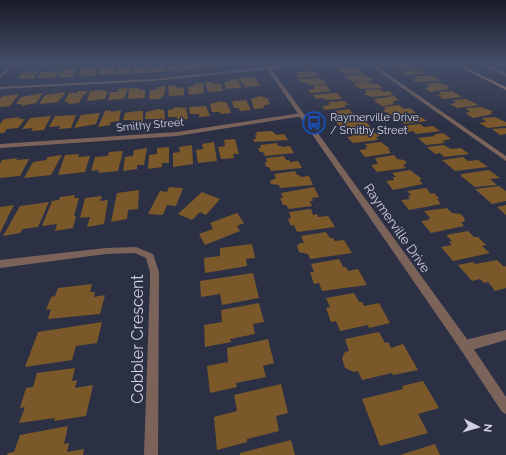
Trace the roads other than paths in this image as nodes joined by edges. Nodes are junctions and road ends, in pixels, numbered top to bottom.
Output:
1 (73, 84) edge
2 (280, 84) edge
3 (400, 84) edge
4 (496, 84) edge
5 (0, 88) edge
6 (506, 89) edge
7 (301, 115) junction
8 (0, 146) edge
9 (506, 159) edge
10 (0, 264) edge
11 (506, 335) edge
12 (465, 346) junction
13 (506, 408) edge
14 (151, 455) edge

1 - 5 street
2 - 7 street, Raymerville Drive
3 - 9 street
4 - 6 main road
7 - 8 street, Smithy Street
7 - 12 street, Raymerville Drive
10 - 14 street, Cobbler Crescent
11 - 12 street
12 - 13 street, Raymerville Drive

